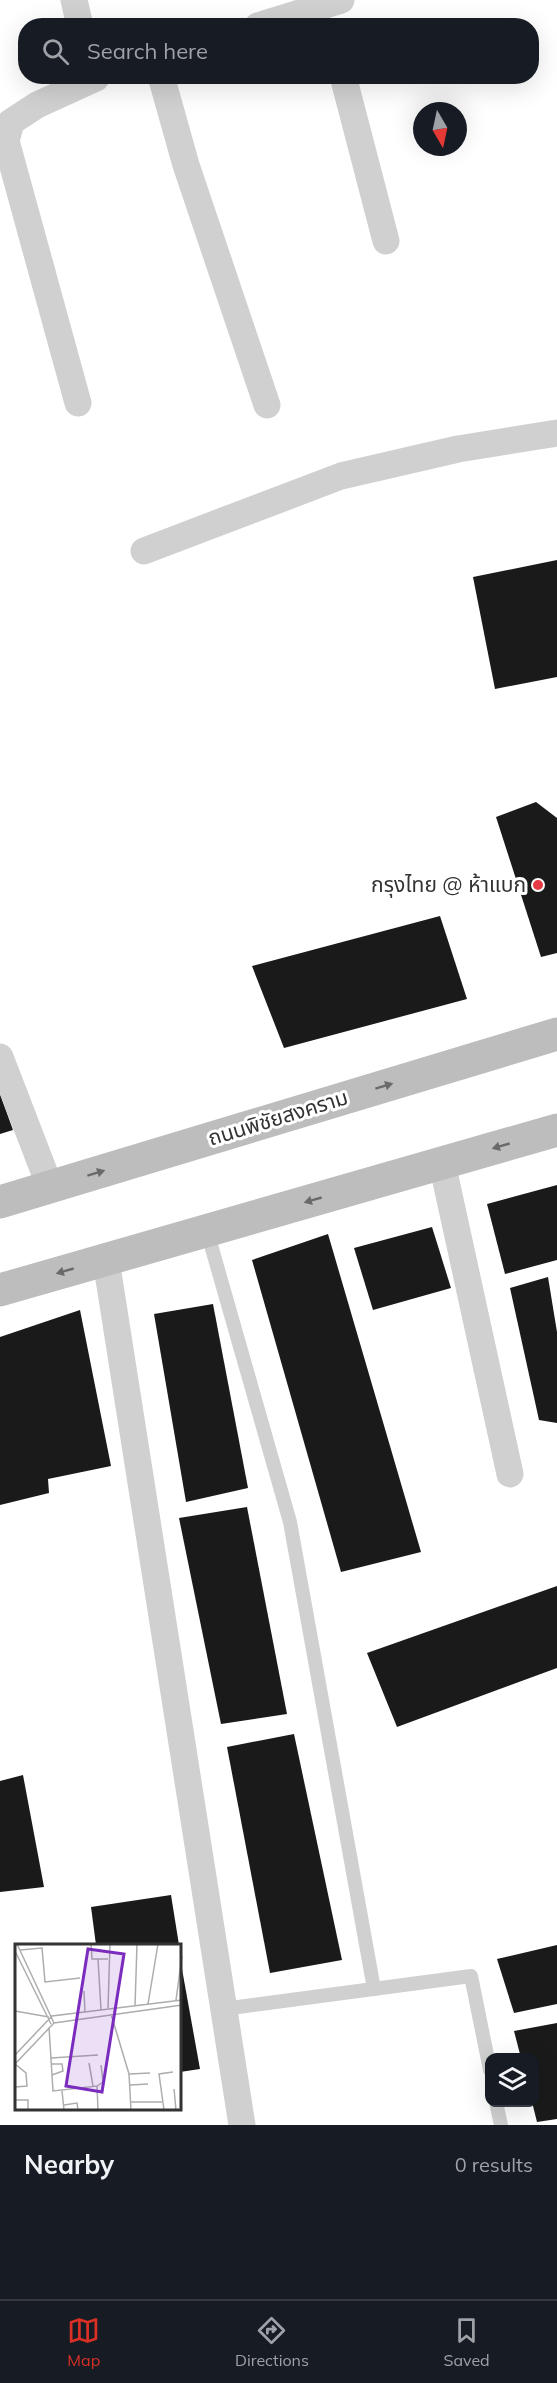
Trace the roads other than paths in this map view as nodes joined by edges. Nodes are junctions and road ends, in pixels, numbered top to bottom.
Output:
1 (74, 0) edge
2 (332, 10) edge
3 (78, 18) edge
4 (295, 18) edge
5 (82, 84) edge
6 (163, 84) edge
7 (345, 84) edge
8 (386, 241) dead end
9 (78, 402) dead end
10 (267, 405) dead end
11 (557, 434) edge
12 (144, 551) dead end
13 (557, 1034) edge
14 (0, 1057) edge
15 (557, 1130) edge
16 (442, 1163) junction
17 (50, 1186) junction
18 (0, 1202) edge
19 (207, 1231) junction
20 (106, 1260) junction
21 (0, 1290) edge
22 (510, 1474) dead end
23 (374, 1989) junction
24 (223, 2009) junction
25 (486, 2053) edge
26 (497, 2107) edge
27 (242, 2125) edge
28 (501, 2125) edge

1 - 3 street
2 - 4 street
5 - 9 street
6 - 10 street
7 - 8 street
11 - 12 street
17 -> 13 main road, ถนนพิชัยสงคราม
14 - 17 street
15 -> 16 main road
16 -> 19 main road
16 - 22 street
17 - 18 main road, ถนนพิชัยสงคราม
19 - 20 main road
19 - 23 lane
20 -> 21 main road
20 - 24 street
23 - 24 lane
23 - 25 lane
24 - 27 street
26 - 28 lane

